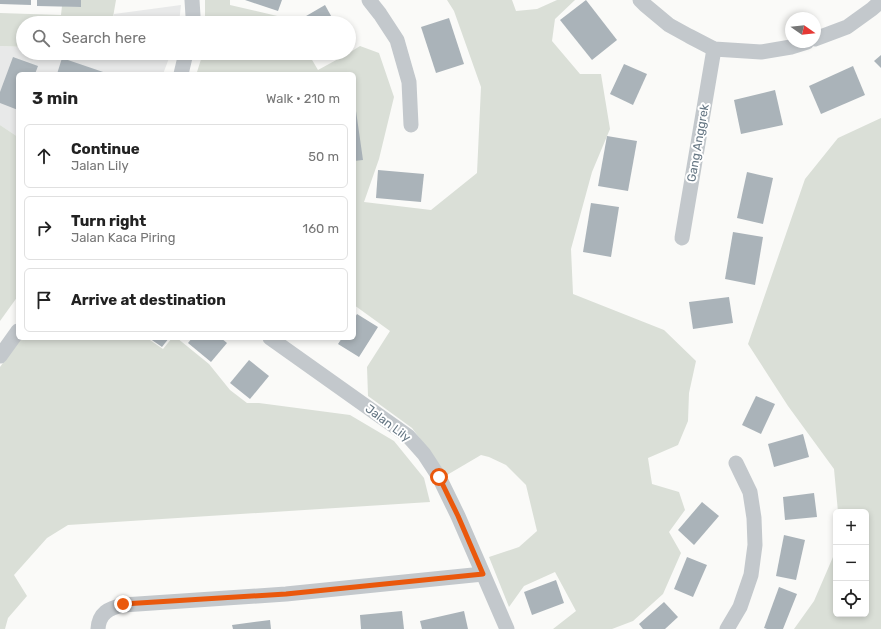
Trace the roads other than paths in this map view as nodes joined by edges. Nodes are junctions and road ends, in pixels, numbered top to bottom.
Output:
1 (192, 0) edge
2 (369, 0) edge
3 (640, 0) edge
4 (881, 1) edge
5 (193, 16) edge
6 (821, 37) edge
7 (785, 48) edge
8 (714, 49) junction
9 (184, 60) edge
10 (181, 72) edge
11 (411, 125) dead end
12 (682, 238) dead end
13 (16, 334) edge
14 (273, 340) edge
15 (0, 356) edge
16 (736, 463) dead end
17 (483, 574) junction
18 (98, 629) edge
19 (507, 629) edge
20 (727, 629) edge

1 - 5 street
2 - 11 street
3 - 8 street
4 - 6 street
7 - 8 street
8 - 12 street, Gang Anggrek
9 - 10 street
13 - 15 street
14 - 17 street, Jalan Lily
16 - 20 street
17 - 18 street
17 - 19 street, Jalan Lily

